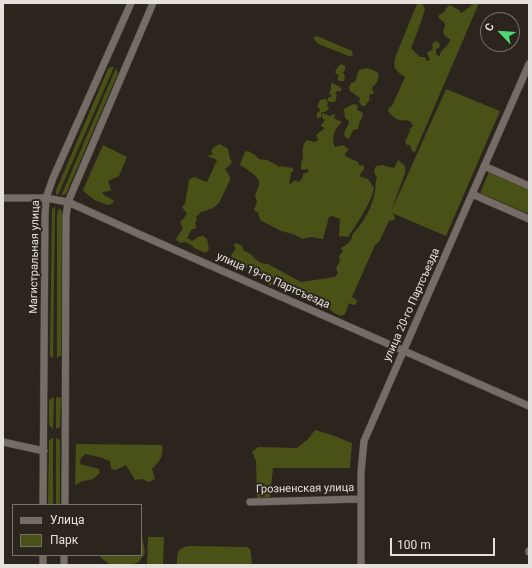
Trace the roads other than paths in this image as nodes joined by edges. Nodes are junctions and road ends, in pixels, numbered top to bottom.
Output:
1 (131, 3) edge
2 (153, 3) edge
3 (529, 64) edge
4 (484, 166) junction
5 (529, 186) edge
6 (472, 194) junction
7 (3, 198) edge
8 (46, 198) junction
9 (68, 202) junction
10 (529, 219) edge
11 (404, 351) junction
12 (529, 406) edge
13 (3, 442) edge
14 (44, 452) junction
15 (360, 499) junction
16 (250, 502) dead end
17 (43, 504) edge
18 (65, 504) edge
19 (361, 565) edge

1 - 8 street, Магистральная улица
2 - 9 street
3 - 4 street, улица 20-го Партсъезда
4 - 5 street
4 - 6 street, улица 20-го Партсъезда
6 - 10 street
6 - 11 street, улица 20-го Партсъезда
7 - 8 street, улица 19-го Партсъезда
8 - 9 street, улица 19-го Партсъезда
8 - 14 street, Магистральная улица
9 - 11 street, улица 19-го Партсъезда
9 - 18 street
11 - 12 street, улица 19-го Партсъезда
11 - 15 street, улица 20-го Партсъезда
13 - 14 street
14 - 17 street, Магистральная улица
15 - 16 street, Грозненская улица
15 - 19 street, улица 20-го Партсъезда

